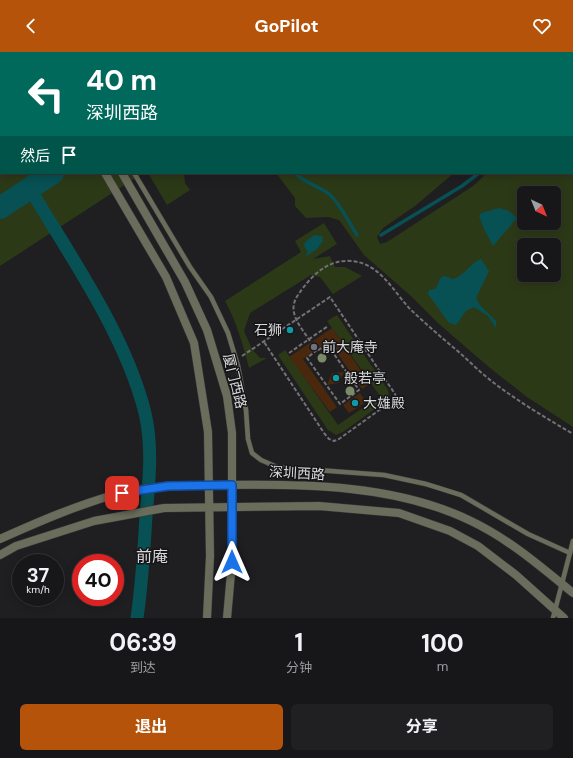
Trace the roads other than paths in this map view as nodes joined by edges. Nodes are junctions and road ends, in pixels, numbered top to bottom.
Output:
1 (106, 174) edge
2 (123, 174) edge
3 (135, 174) edge
4 (232, 485) junction
5 (209, 486) junction
6 (209, 507) junction
7 (232, 507) junction
8 (0, 539) edge
9 (573, 541) edge
10 (570, 554) junction
11 (0, 555) edge
12 (562, 584) junction
13 (573, 594) edge
14 (554, 614) edge
15 (207, 618) edge
16 (227, 618) edge
17 (564, 618) edge

1 - 5 street
2 - 4 street, 厦门西路
3 - 10 lane
4 - 5 street, 深圳西路
4 - 7 street, 厦门西路
4 - 12 street, 深圳西路
5 - 6 street
5 - 8 street, 深圳西路
6 - 7 street
6 - 11 street
6 - 15 street
7 - 14 street
7 - 16 street, 厦门西路
9 - 10 lane
10 - 12 lane
12 - 13 street, 深圳西路
12 - 14 lane
14 - 17 street

